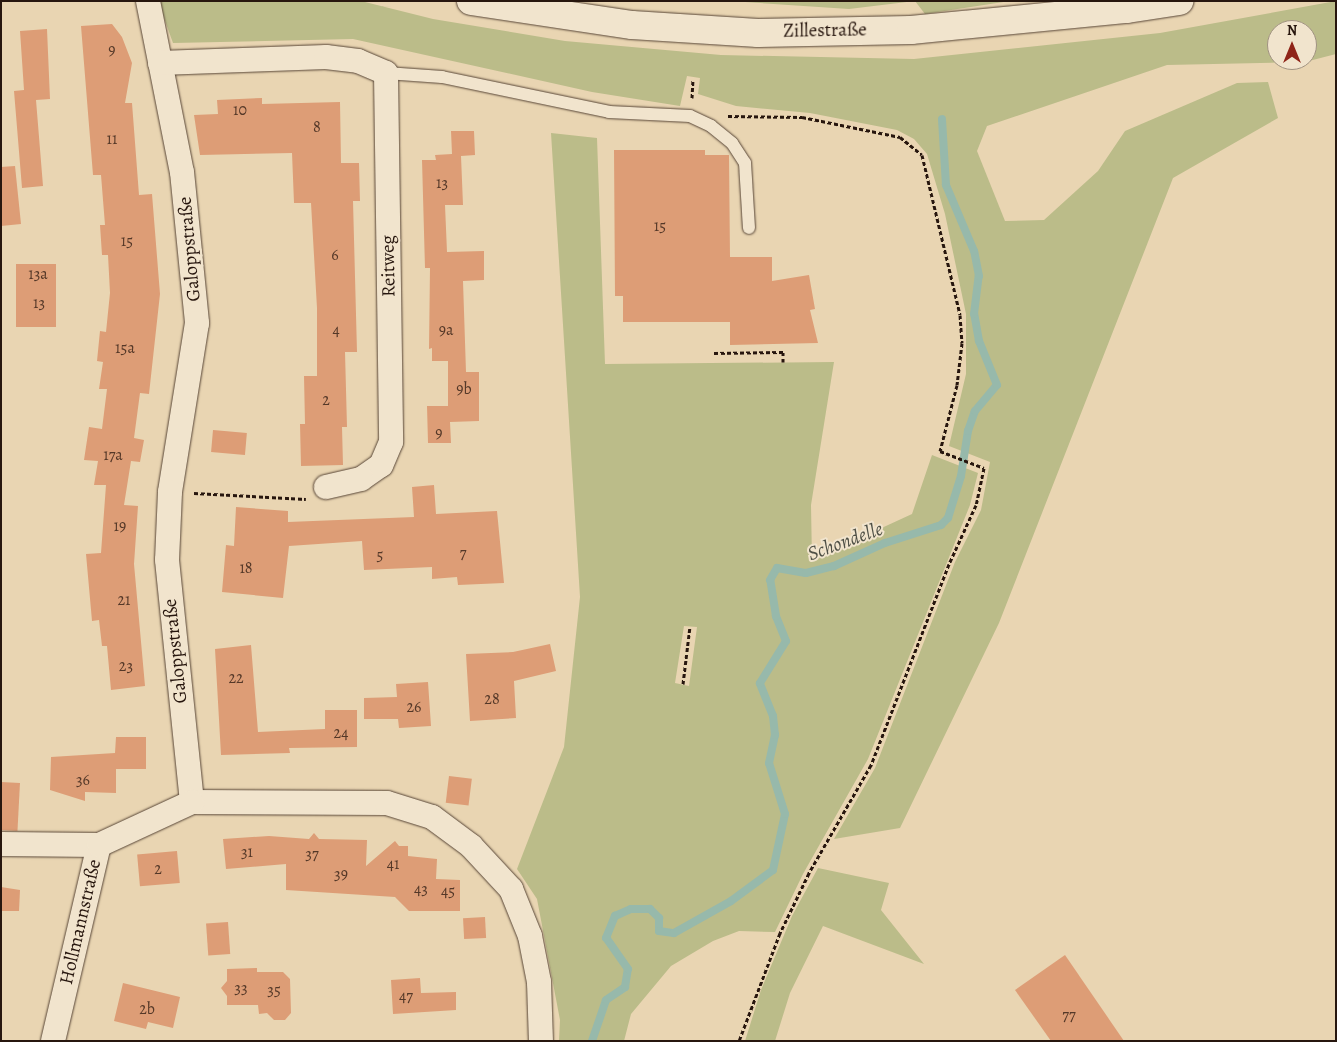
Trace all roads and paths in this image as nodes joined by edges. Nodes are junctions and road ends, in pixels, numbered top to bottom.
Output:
1 (148, 1) edge
2 (471, 1) edge
3 (1179, 1) edge
4 (160, 63) junction
5 (386, 73) junction
6 (690, 116) junction
7 (749, 228) dead end
8 (714, 353) dead end
9 (783, 362) dead end
10 (326, 487) joint
11 (170, 492) junction
12 (690, 626) dead end
13 (683, 684) dead end
14 (192, 802) junction
15 (1, 844) edge
16 (99, 845) junction
17 (53, 1041) edge
18 (541, 1041) edge
19 (740, 1041) edge

1 - 4 street, Galoppstraße
2 - 3 main road, Zillestraße
4 - 5 street
4 - 11 street, Galoppstraße
5 - 6 lane
5 - 10 street, Reitweg
6 - 7 lane
6 - 19 path
8 - 9 path
10 - 11 path
11 - 14 street, Galoppstraße
12 - 13 path
14 - 16 street, Hollmannstraße
14 - 18 street
15 - 16 street
16 - 17 street, Hollmannstraße

